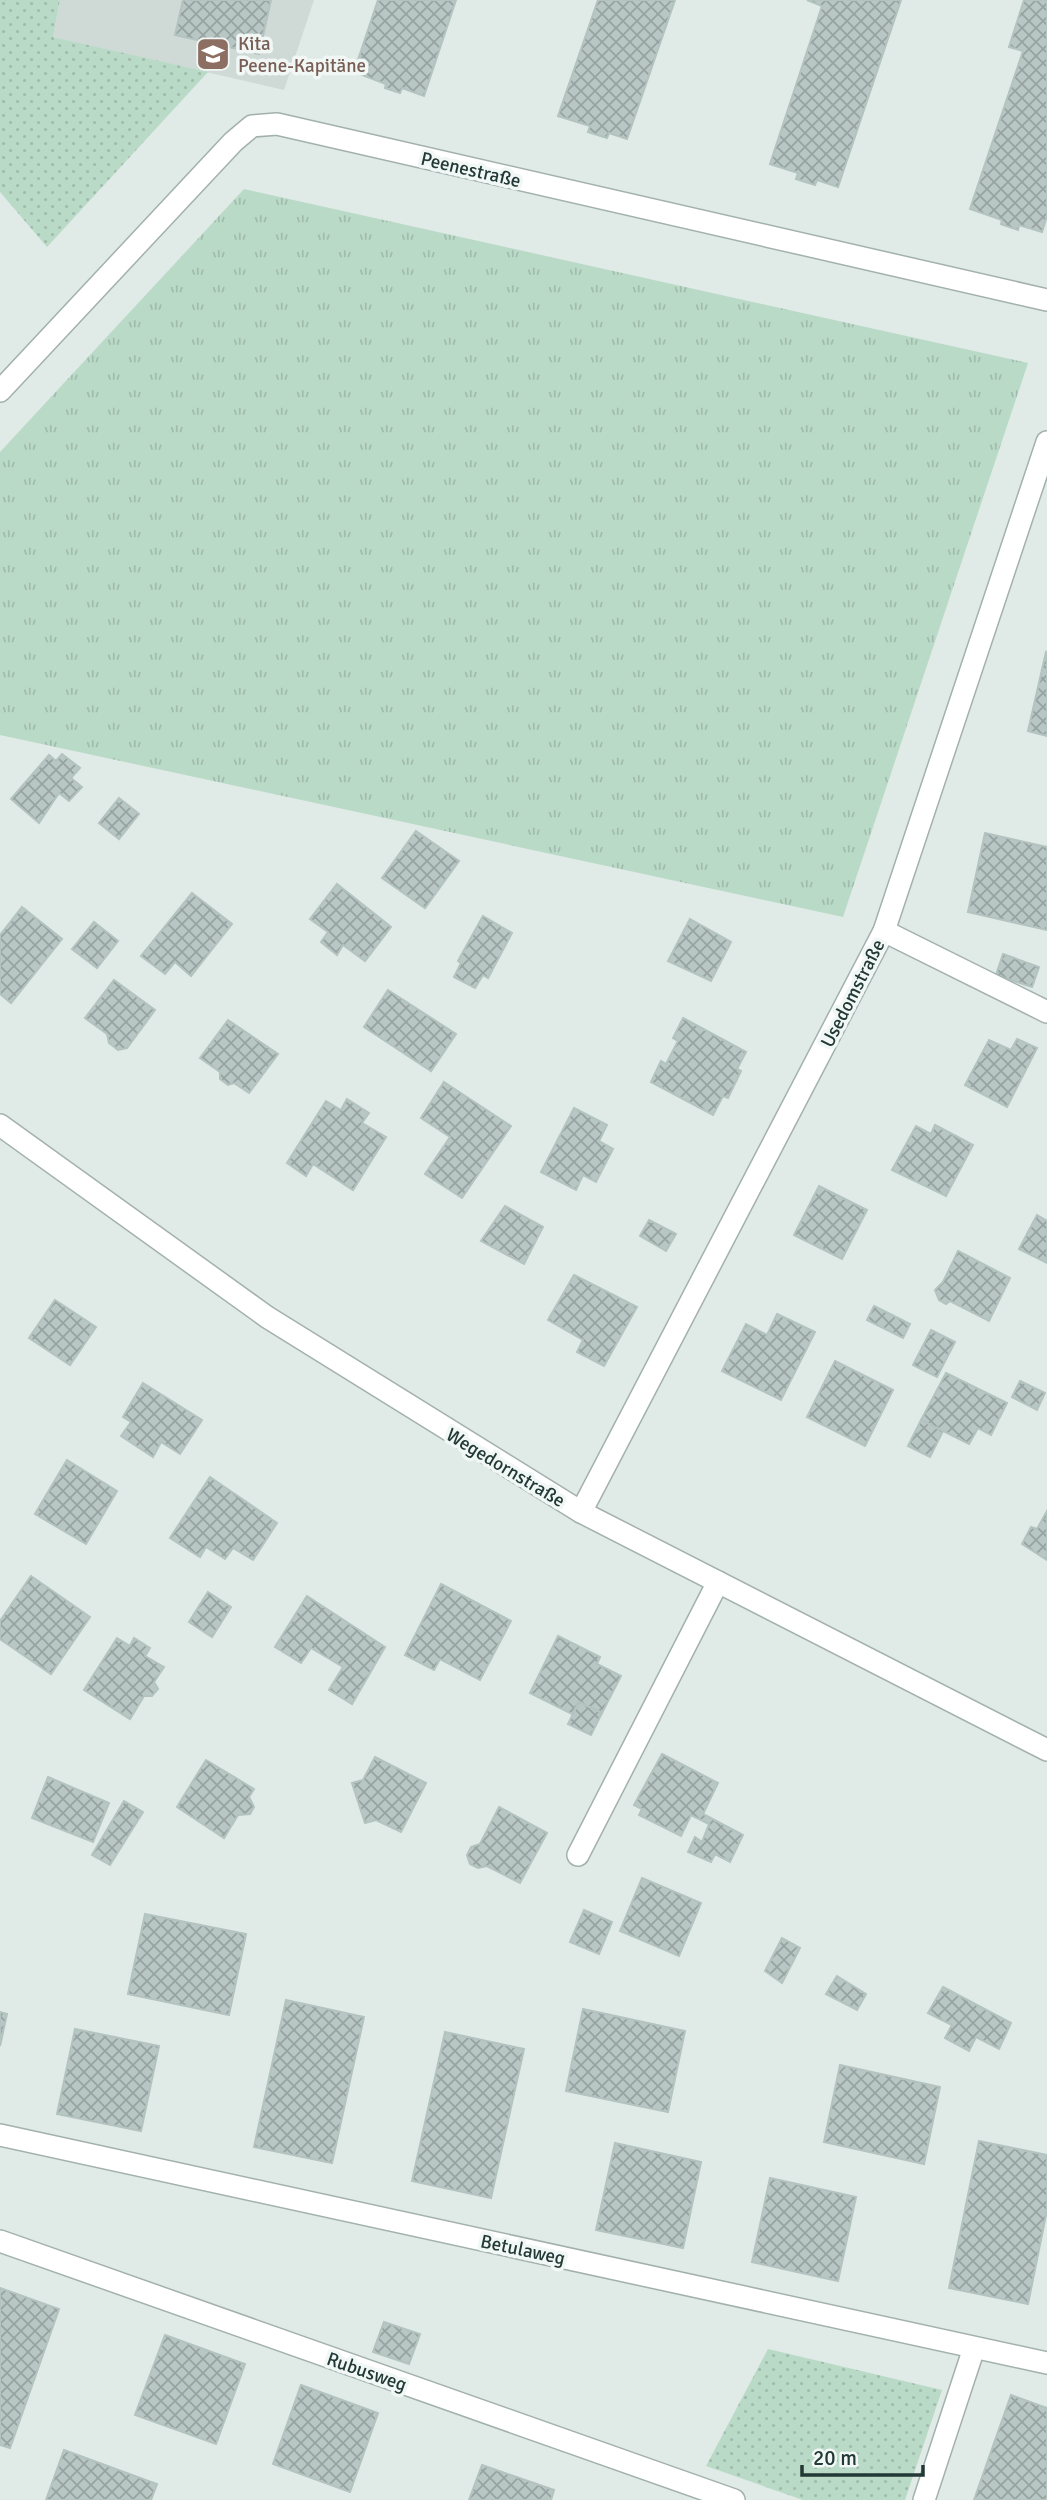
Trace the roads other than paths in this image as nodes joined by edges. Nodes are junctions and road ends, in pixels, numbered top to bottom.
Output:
1 (1047, 300) edge
2 (0, 391) edge
3 (1047, 442) edge
4 (884, 931) junction
5 (1047, 1012) edge
6 (1, 1128) edge
7 (581, 1512) junction
8 (718, 1582) junction
9 (1047, 1750) edge
10 (578, 1855) dead end
11 (0, 2135) edge
12 (0, 2241) edge
13 (974, 2348) junction
14 (1047, 2362) edge
15 (734, 2500) edge
16 (924, 2500) edge

1 - 2 street, Peenestraße
3 - 4 street, Usedomstraße
4 - 5 street
4 - 7 street, Usedomstraße
6 - 7 street, Wegedornstraße
7 - 8 street, Wegedornstraße
8 - 9 street, Wegedornstraße
8 - 10 street
11 - 13 street, Betulaweg
12 - 15 street, Rubusweg
13 - 14 street, Betulaweg
13 - 16 street

